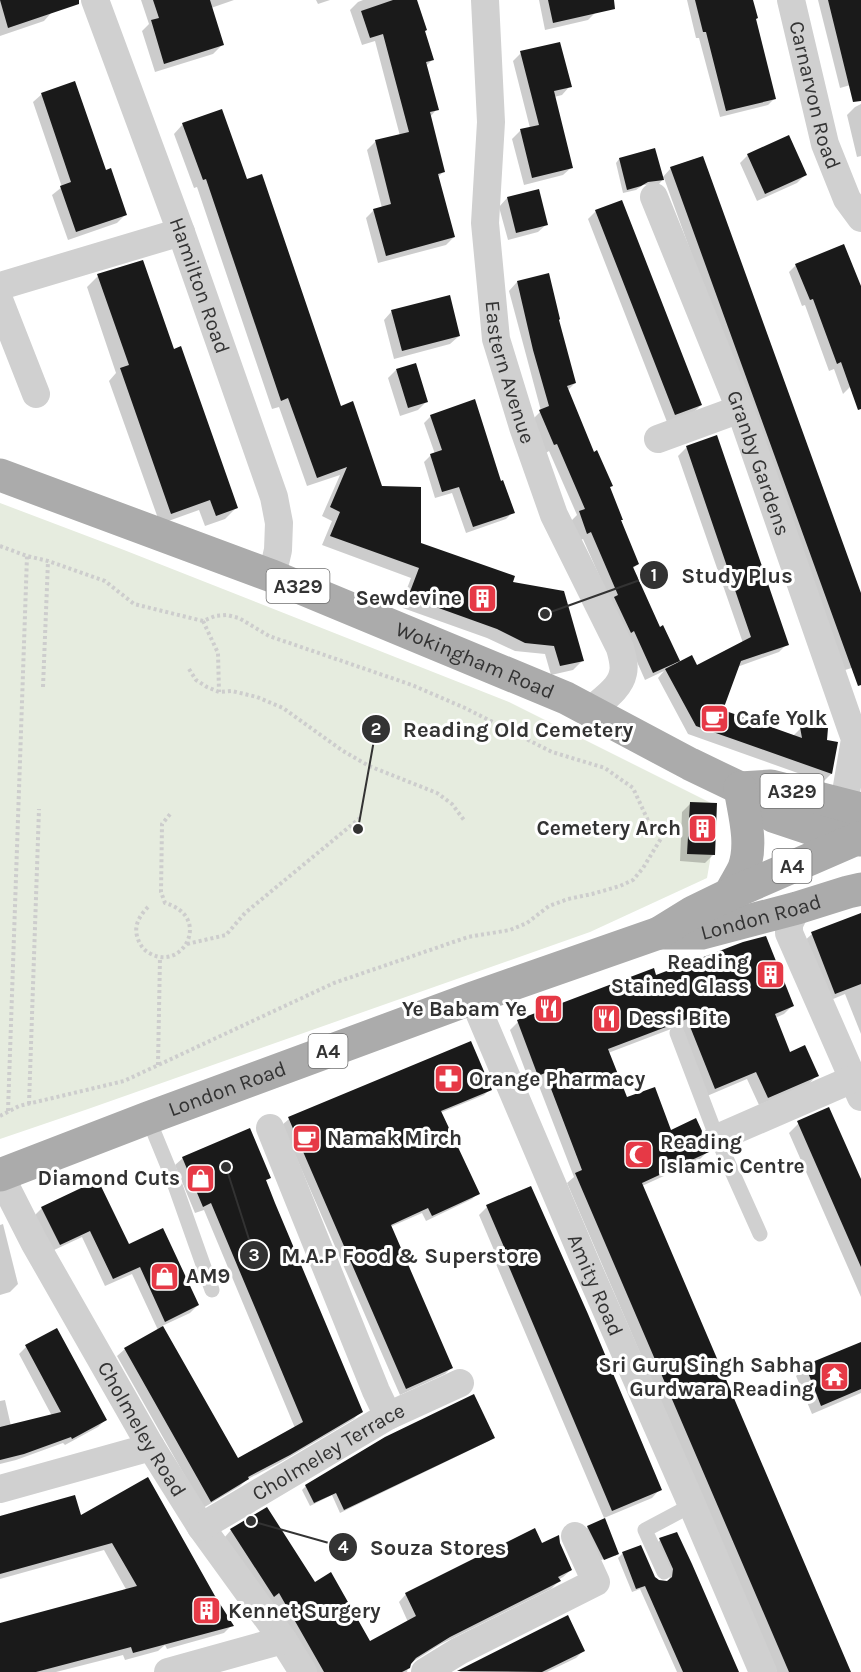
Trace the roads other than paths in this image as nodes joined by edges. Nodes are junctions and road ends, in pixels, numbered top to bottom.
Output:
1 (96, 0) edge
2 (485, 0) edge
3 (791, 0) edge
4 (654, 197) dead end
5 (861, 218) edge
6 (181, 232) junction
7 (0, 286) edge
8 (0, 302) edge
9 (36, 394) dead end
10 (740, 409) junction
11 (658, 438) dead end
12 (0, 475) edge
13 (272, 576) junction
14 (590, 711) junction
15 (856, 727) edge
16 (740, 788) junction
17 (856, 826) edge
18 (768, 829) junction
19 (861, 889) edge
20 (730, 894) junction
21 (797, 908) junction
22 (659, 933) junction
23 (473, 998) junction
24 (677, 1033) dead end
25 (857, 1088) edge
26 (148, 1119) junction
27 (270, 1128) dead end
28 (717, 1138) junction
29 (0, 1175) edge
30 (760, 1234) dead end
31 (212, 1290) dead end
32 (460, 1383) dead end
33 (388, 1416) junction
34 (151, 1447) junction
35 (0, 1489) edge
36 (692, 1505) junction
37 (201, 1527) junction
38 (575, 1536) dead end
39 (664, 1572) dead end
40 (283, 1640) junction
41 (168, 1672) edge
42 (303, 1672) edge
43 (425, 1672) edge
44 (763, 1672) edge

1 - 6 street, Hamilton Road
2 - 14 street, Eastern Avenue
3 - 5 street, Carnarvon Road
4 - 10 street, Granby Gardens
6 - 7 street
6 - 13 street, Hamilton Road
8 - 9 street
10 - 11 street
10 - 15 street, Granby Gardens
12 - 13 main road, Wokingham Road / A329
13 - 14 main road, Wokingham Road / A329
14 - 16 main road, Wokingham Road / A329
15 - 17 street, Granby Gardens
16 - 17 main road, Wokingham Road / A329
16 - 18 main road
16 - 18 main road, Wokingham Road / A329
17 - 18 main road, Wokingham Road / A329
17 - 20 main road, London Road / A4
18 - 20 main road
19 - 21 main road, London Road / A4
20 - 22 main road, London Road / A4
21 - 22 main road, London Road / A4
21 - 25 street
22 - 23 main road, London Road / A4
23 - 26 main road, London Road / A4
23 - 36 street, Amity Road
24 - 28 lane
25 - 28 street
26 - 29 main road, London Road / A4
26 - 31 lane
27 - 33 street
28 - 30 lane
29 - 34 street, Cholmeley Road
32 - 33 street, Cholmeley Terrace
33 - 37 street, Cholmeley Terrace
34 - 35 street
34 - 37 street, Cholmeley Road
36 - 39 lane
36 - 44 street, Amity Road
37 - 40 street, Cholmeley Road
38 - 43 street
40 - 41 street
40 - 42 street, Cholmeley Road

